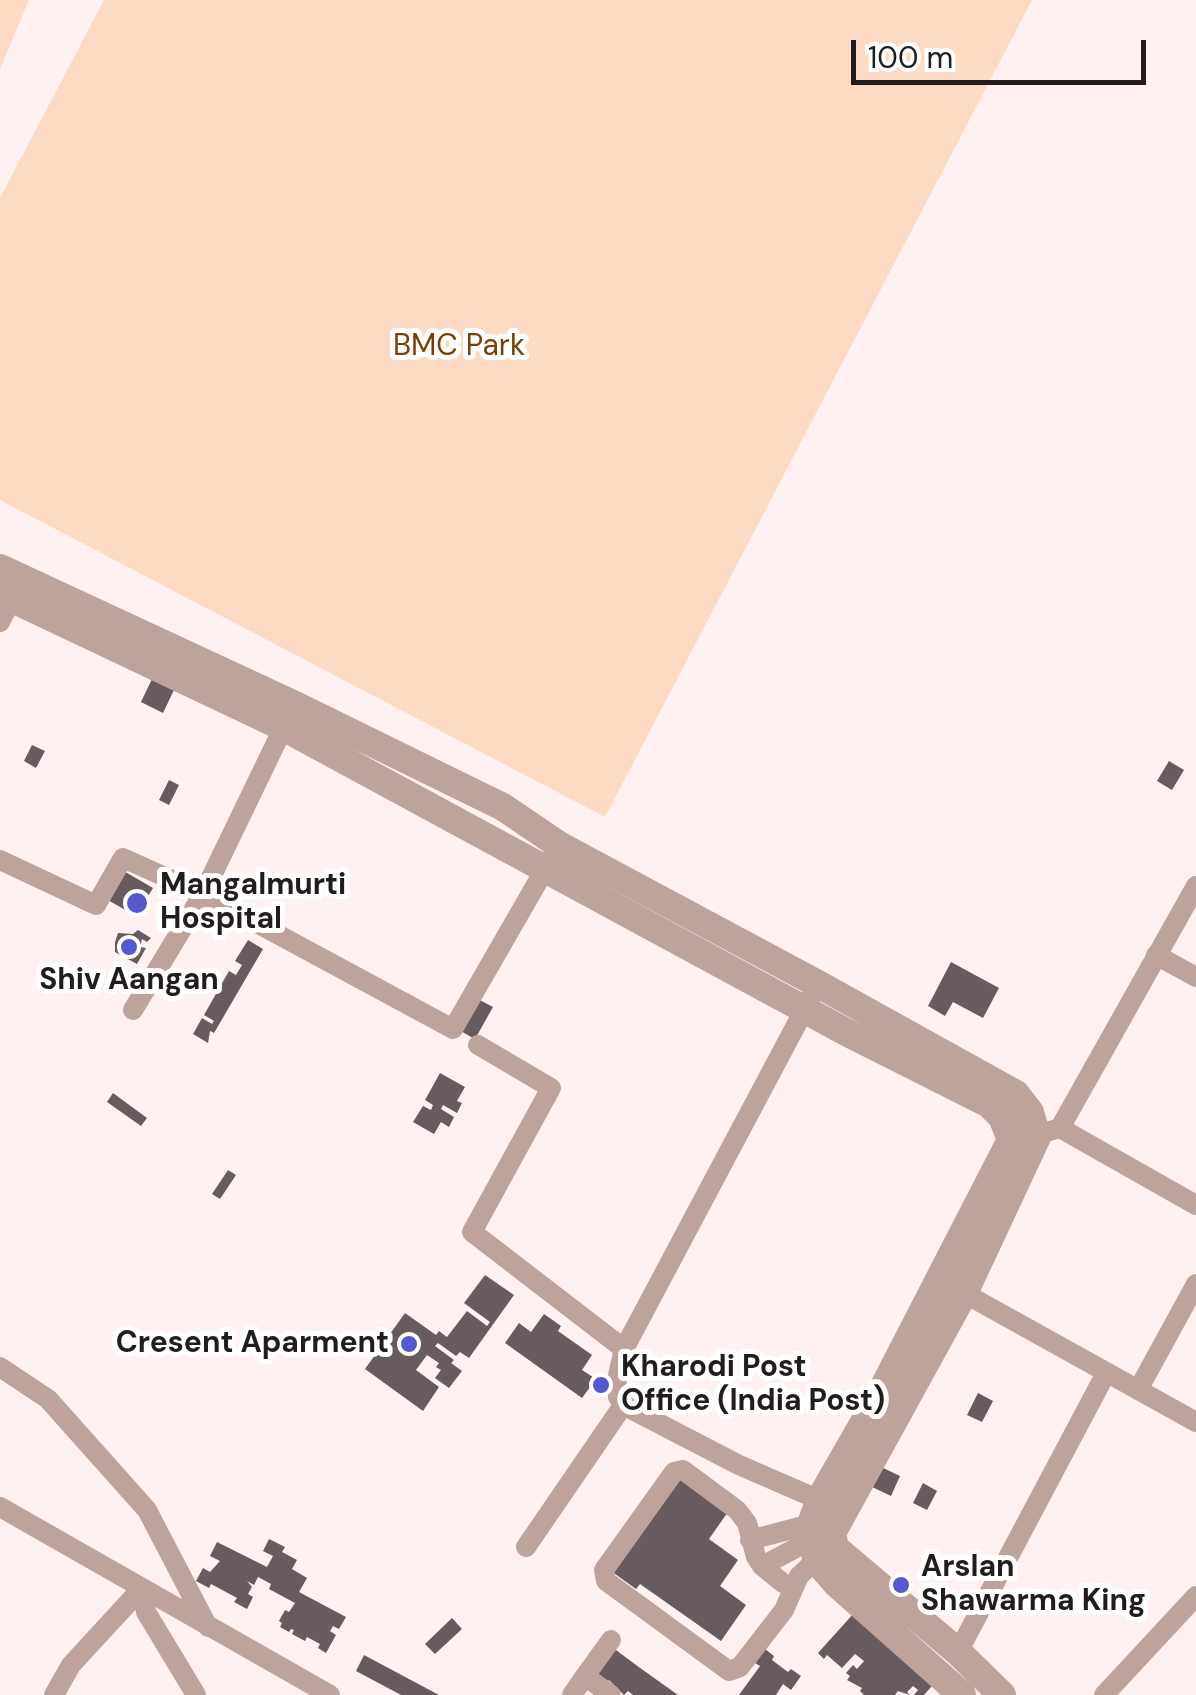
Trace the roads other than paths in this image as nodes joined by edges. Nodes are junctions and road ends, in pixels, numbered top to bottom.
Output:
1 (7, 592) edge
2 (289, 716) junction
3 (552, 857) junction
4 (0, 860) edge
5 (1196, 886) edge
6 (202, 894) junction
7 (1156, 955) junction
8 (1196, 978) edge
9 (811, 996) junction
10 (133, 1010) dead end
11 (478, 1045) dead end
12 (1036, 1135) junction
13 (1196, 1205) edge
14 (1196, 1284) edge
15 (953, 1287) junction
16 (624, 1349) junction
17 (0, 1368) edge
18 (1106, 1373) junction
19 (1138, 1390) junction
20 (624, 1404) junction
21 (1196, 1422) edge
22 (0, 1507) edge
23 (820, 1527) junction
24 (750, 1540) junction
25 (526, 1547) dead end
26 (762, 1566) junction
27 (782, 1583) dead end
28 (140, 1589) junction
29 (1196, 1596) edge
30 (209, 1628) junction
31 (611, 1640) dead end
32 (958, 1652) junction
33 (584, 1676) junction
34 (54, 1695) edge
35 (196, 1695) edge
36 (330, 1695) edge
37 (572, 1695) edge
38 (611, 1695) edge
39 (962, 1695) edge
40 (1002, 1695) edge
41 (1104, 1695) edge

1 - 2 street
2 - 3 street
2 - 6 street
3 - 6 street
3 - 9 street
4 - 6 street
5 - 7 street
6 - 10 street
7 - 8 street
7 - 12 street
9 - 12 street
9 - 16 street
11 - 16 street
12 - 13 street
12 - 15 street
14 - 19 street
15 - 18 street
15 - 23 street
16 - 20 street
17 - 30 street
18 - 19 street
18 - 32 street
19 - 21 street
20 - 23 street
20 - 25 street
22 - 28 street
23 - 24 street
23 - 24 street
23 - 26 street
23 - 32 street
23 - 39 street
24 - 26 street
26 - 27 street
28 - 30 street
28 - 34 street
28 - 35 street
29 - 41 street
30 - 36 street
31 - 33 street
32 - 40 street
33 - 37 street
33 - 38 street

